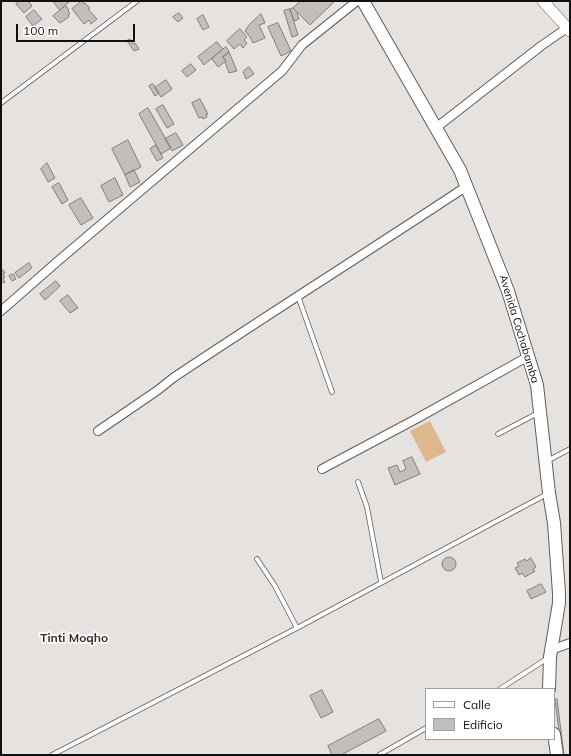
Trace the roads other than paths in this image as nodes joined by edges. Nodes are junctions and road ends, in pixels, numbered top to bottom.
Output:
1 (137, 1) edge
2 (357, 1) edge
3 (363, 1) edge
4 (543, 1) edge
5 (568, 29) edge
6 (1, 103) edge
7 (437, 127) junction
8 (467, 186) junction
9 (298, 296) junction
10 (1, 311) edge
11 (529, 356) junction
12 (332, 392) dead end
13 (540, 411) junction
14 (98, 431) dead end
15 (498, 434) dead end
16 (570, 449) edge
17 (547, 462) junction
18 (322, 469) dead end
19 (358, 482) dead end
20 (549, 492) junction
21 (257, 559) dead end
22 (381, 582) junction
23 (297, 628) junction
24 (570, 643) edge
25 (550, 653) junction
26 (501, 688) edge
27 (549, 688) edge
28 (425, 729) edge
29 (555, 740) edge
30 (52, 755) edge
31 (379, 755) edge
32 (557, 755) edge

1 - 6 lane
2 - 10 street
3 - 7 main road, Avenida Cochabamba
4 - 5 street
5 - 7 street
7 - 8 main road, Avenida Cochabamba
8 - 9 street
8 - 11 main road, Avenida Cochabamba
9 - 12 lane
9 - 14 street
11 - 13 main road, Avenida Cochabamba
11 - 18 street
13 - 15 lane
13 - 17 main road, Avenida Cochabamba
16 - 17 lane
17 - 20 main road, Avenida Cochabamba
19 - 22 lane
20 - 22 lane
20 - 25 main road, Avenida Cochabamba
21 - 23 lane
22 - 23 lane
23 - 30 lane
24 - 25 street
25 - 26 lane
25 - 27 main road, Avenida Cochabamba
28 - 31 lane
29 - 32 main road

